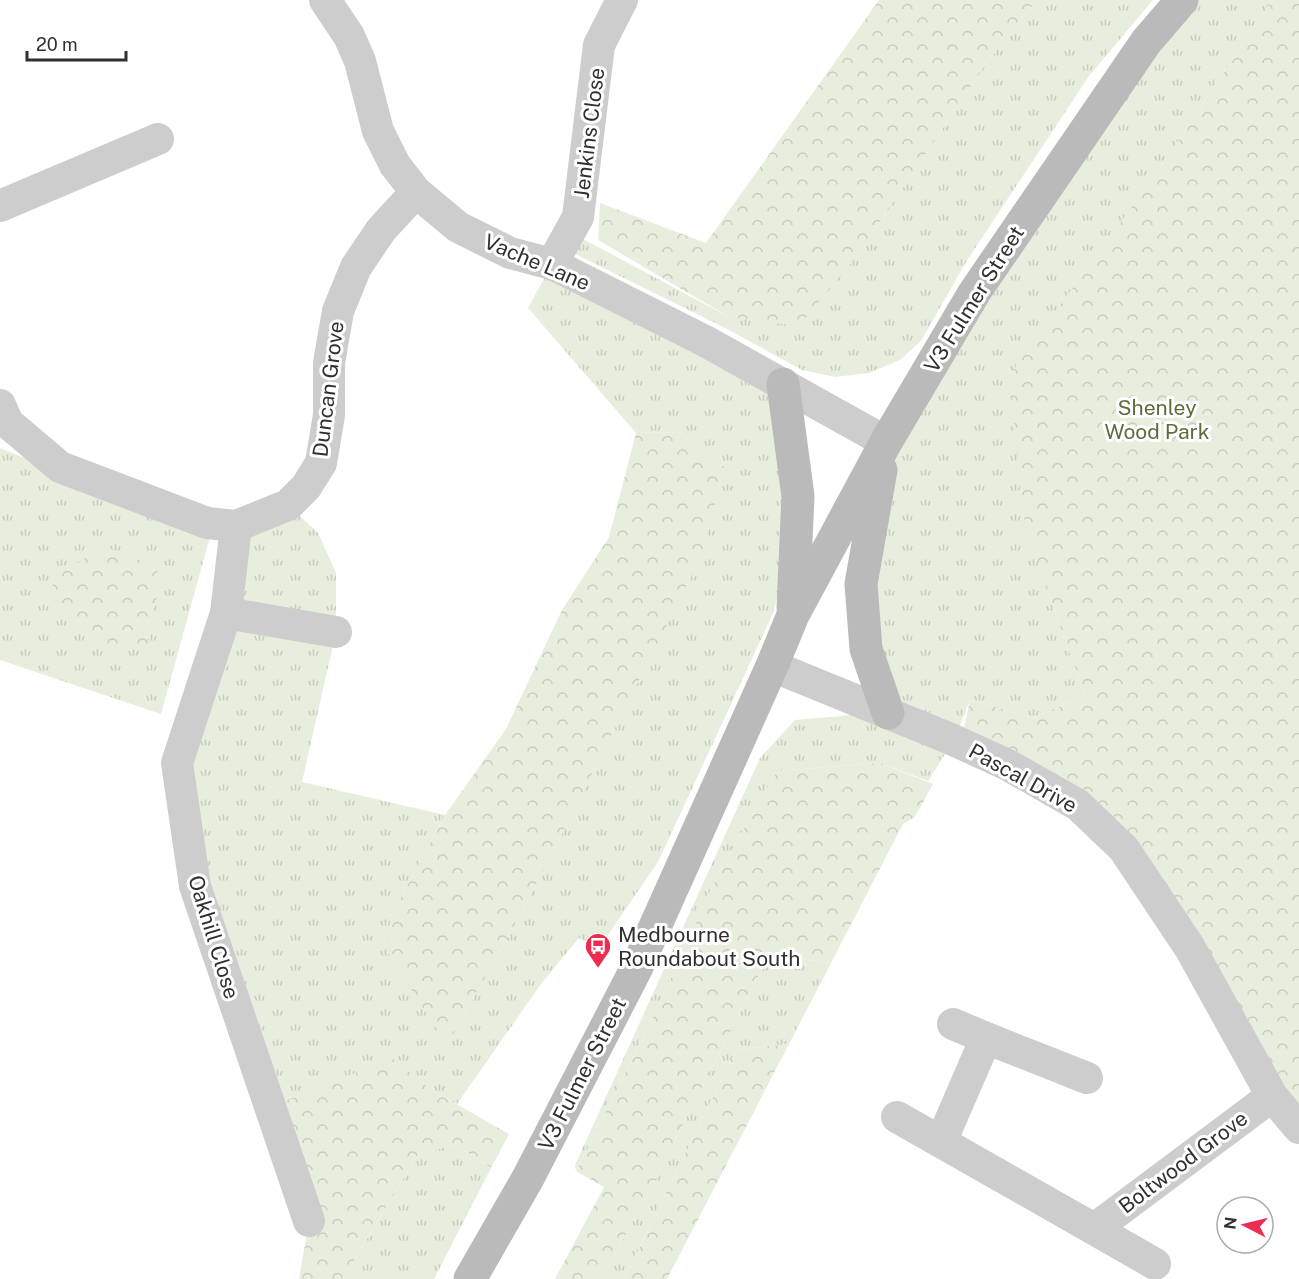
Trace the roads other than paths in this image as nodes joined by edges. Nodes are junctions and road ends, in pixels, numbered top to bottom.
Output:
1 (325, 0) edge
2 (622, 0) edge
3 (1182, 0) edge
4 (158, 139) dead end
5 (416, 192) junction
6 (0, 206) edge
7 (552, 264) junction
8 (783, 384) junction
9 (2, 419) edge
10 (886, 442) junction
11 (236, 526) junction
12 (226, 614) junction
13 (793, 615) junction
14 (336, 632) dead end
15 (772, 666) junction
16 (888, 712) junction
17 (953, 1024) dead end
18 (986, 1038) junction
19 (1087, 1078) dead end
20 (1272, 1095) junction
21 (897, 1118) dead end
22 (1299, 1128) edge
23 (941, 1142) junction
24 (309, 1221) dead end
25 (1094, 1229) junction
26 (1155, 1264) dead end
27 (470, 1279) edge

1 - 5 street, Vache Lane
2 - 7 street, Jenkins Close
3 - 10 street, V3 Fulmer Street
4 - 6 street
5 - 7 street, Vache Lane
5 - 11 street, Duncan Grove
7 - 8 street, Vache Lane
8 - 10 street, Vache Lane
8 - 13 street
9 - 11 street, Duncan Grove
10 - 13 street, V3 Fulmer Street
10 - 16 street
11 - 12 street, Oakhill Close
12 - 14 street
12 - 24 street, Oakhill Close
13 - 15 street, V3 Fulmer Street
15 - 16 street, Pascal Drive
15 - 27 street, V3 Fulmer Street
16 - 20 street, Pascal Drive
17 - 18 street
18 - 19 street
18 - 23 street
20 - 22 street, Pascal Drive
20 - 25 street, Boltwood Grove
21 - 23 street, Boltwood Grove
23 - 25 street, Boltwood Grove
25 - 26 street, Boltwood Grove

